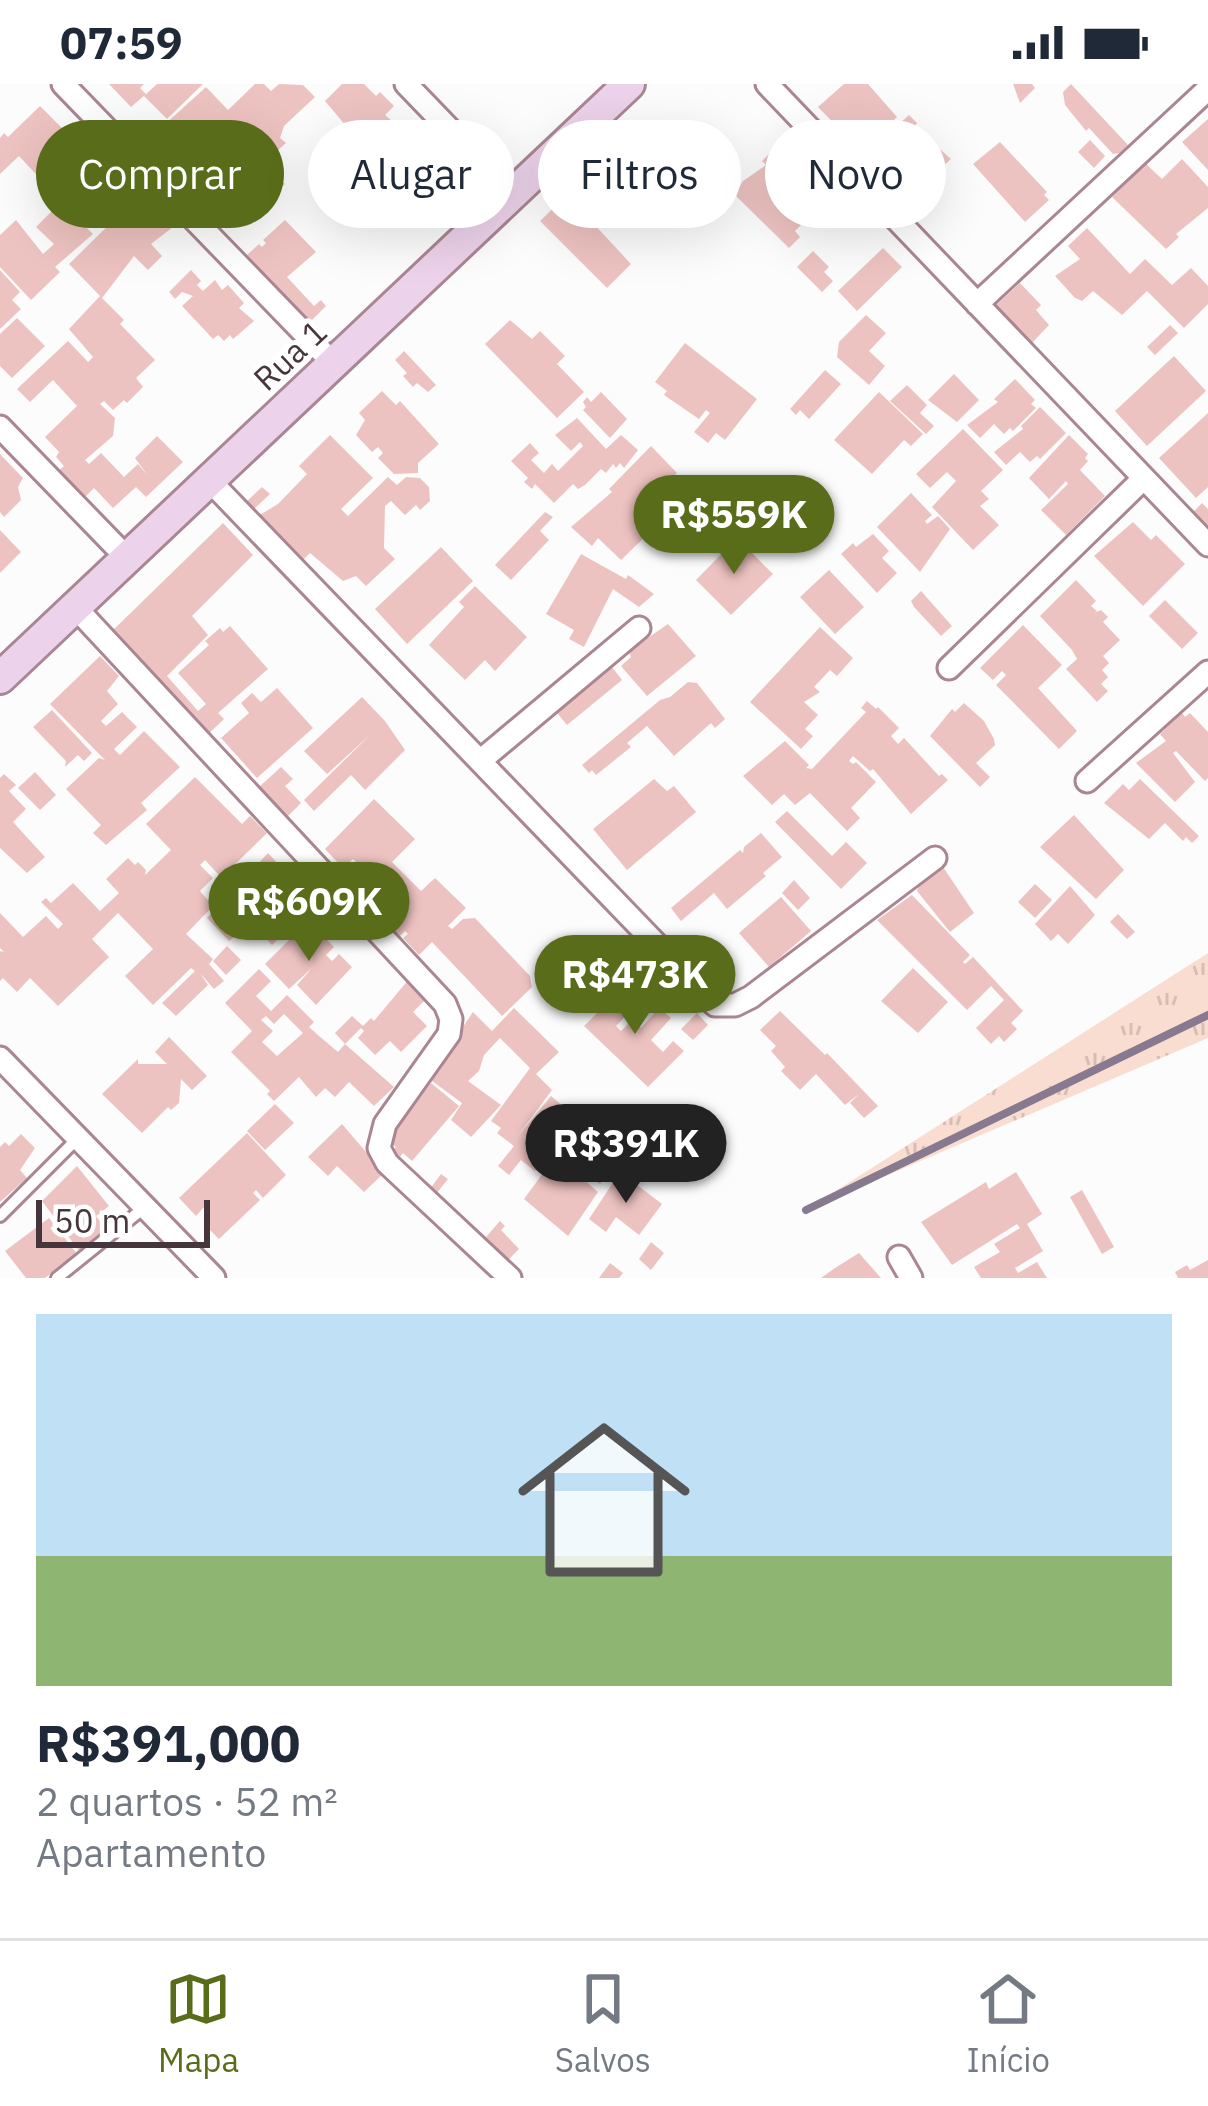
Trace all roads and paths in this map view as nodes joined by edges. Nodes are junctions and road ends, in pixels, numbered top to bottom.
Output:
1 (63, 84) edge
2 (406, 84) edge
3 (629, 84) edge
4 (767, 84) edge
5 (1208, 89) edge
6 (441, 120) edge
7 (514, 192) edge
8 (476, 228) edge
9 (977, 304) junction
10 (333, 363) junction
11 (0, 427) edge
12 (1143, 479) junction
13 (209, 480) junction
14 (1208, 545) edge
15 (126, 557) junction
16 (75, 607) junction
17 (639, 628) dead end
18 (949, 668) dead end
19 (1208, 672) edge
20 (0, 678) edge
21 (481, 761) junction
22 (1087, 781) dead end
23 (935, 858) dead end
24 (0, 1058) edge
25 (78, 1138) junction
26 (145, 1207) junction
27 (0, 1216) edge
28 (899, 1257) dead end
29 (58, 1278) edge
30 (214, 1278) edge
31 (510, 1278) edge
32 (911, 1278) edge

1 - 10 street
2 - 6 street
3 - 7 street, Rua 1
4 - 9 street
5 - 9 street
8 - 10 street, Rua 1
9 - 12 street
10 - 13 street, Rua 1
11 - 15 street
12 - 14 street
12 - 18 street
13 - 15 street, Rua 1
13 - 21 street
15 - 16 street, Rua 1
16 - 20 street, Rua 1
16 - 31 street
17 - 21 street
19 - 22 street
21 - 23 street
24 - 25 street
25 - 26 street
25 - 27 lane
26 - 29 lane
26 - 30 street
28 - 32 street

